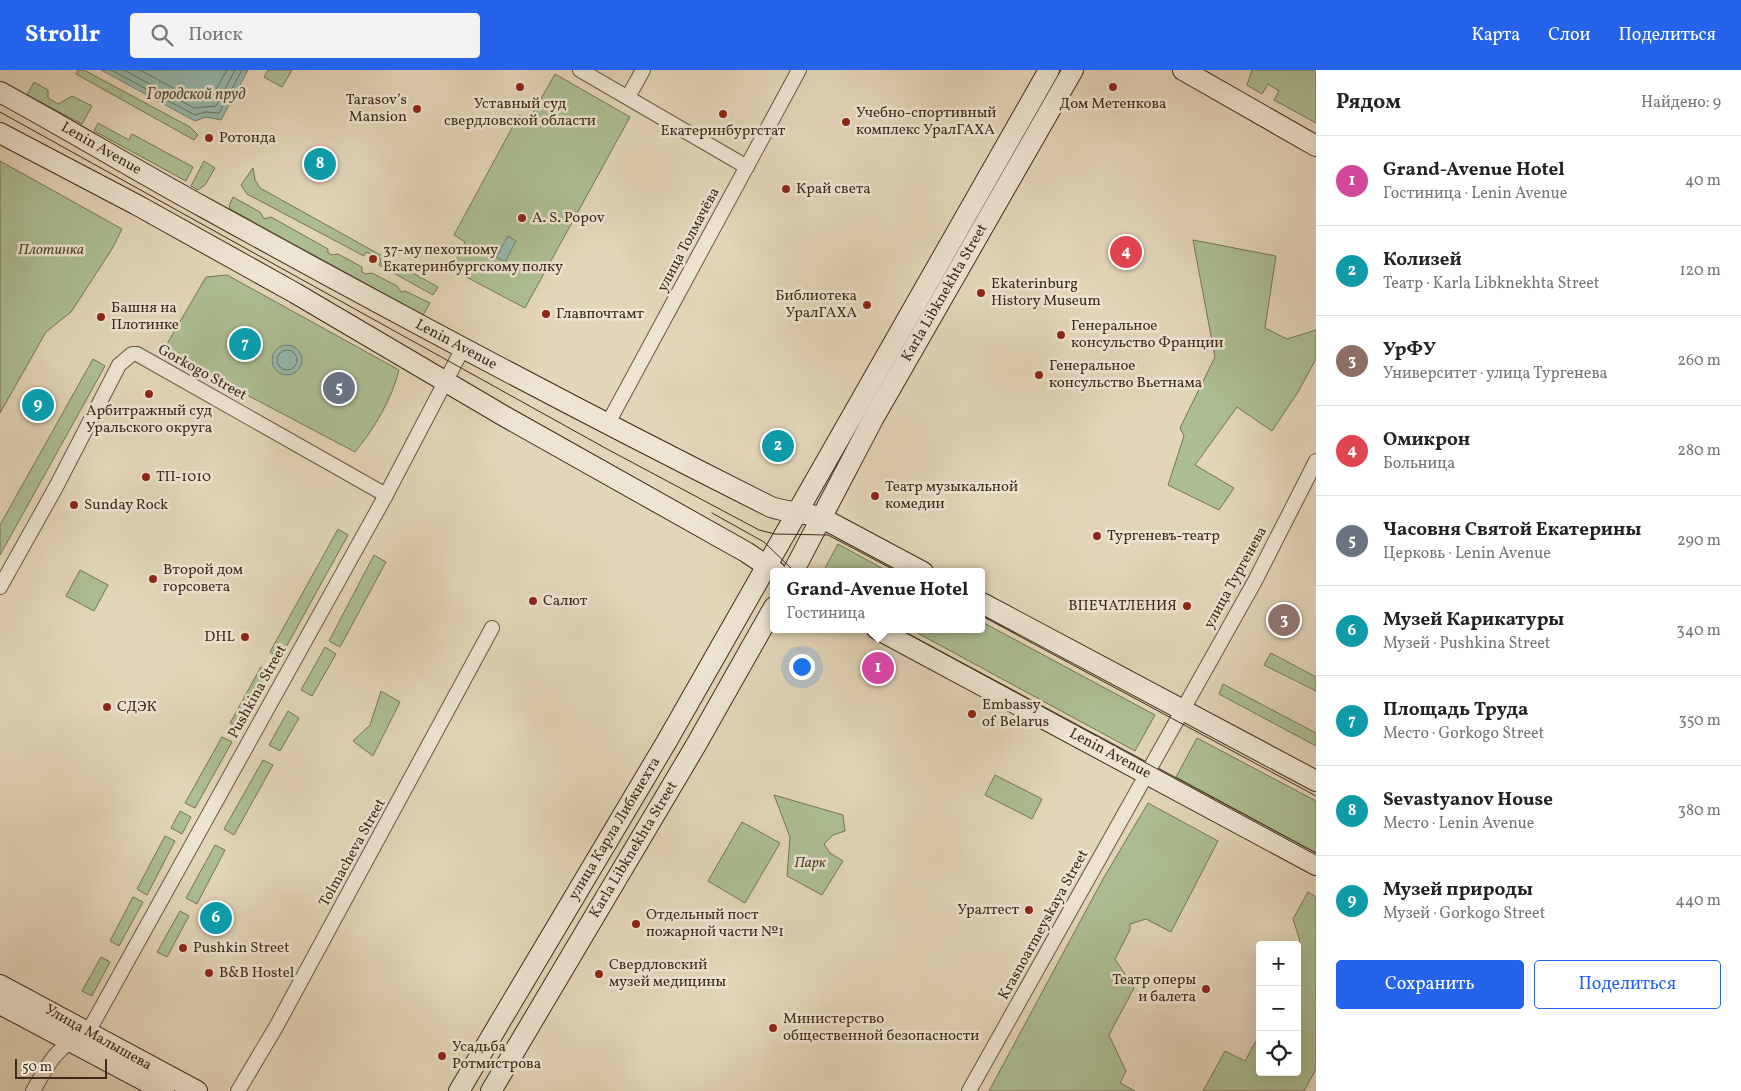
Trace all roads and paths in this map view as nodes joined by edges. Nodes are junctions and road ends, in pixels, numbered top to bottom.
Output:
1 (580, 70) edge
2 (643, 70) edge
3 (799, 70) edge
4 (1049, 70) edge
5 (1073, 70) edge
6 (1184, 70) edge
7 (0, 92) edge
8 (628, 97) junction
9 (2, 134) edge
10 (1316, 146) edge
11 (747, 167) junction
12 (463, 348) junction
13 (446, 381) junction
14 (607, 425) junction
15 (1316, 461) edge
16 (386, 495) junction
17 (797, 512) junction
18 (822, 518) junction
19 (771, 568) edge
20 (795, 568) edge
21 (916, 568) edge
22 (770, 570) edge
23 (0, 586) edge
24 (985, 605) edge
25 (770, 614) edge
26 (492, 628) dead end
27 (884, 633) edge
28 (1182, 710) junction
29 (1147, 774) junction
30 (1316, 781) edge
31 (1316, 865) edge
32 (0, 985) edge
33 (0, 1004) edge
34 (79, 1037) junction
35 (33, 1091) edge
36 (164, 1091) edge
37 (196, 1091) edge
38 (238, 1091) edge
39 (459, 1091) edge
40 (491, 1091) edge
41 (969, 1091) edge

1 - 8 street
2 - 8 street
3 - 11 street, улица Толмачёва
4 - 17 main road, Karla Libknekhta Street
5 - 18 main road, Karla Libknekhta Street
6 - 10 main road
7 - 12 main road, Lenin Avenue
8 - 11 street
9 - 13 main road, Lenin Avenue
11 - 14 street, улица Толмачёва
12 - 13 street, Pushkina Street
12 - 14 main road, Lenin Avenue
13 - 16 street, Pushkina Street
13 - 19 main road, Lenin Avenue
14 - 17 main road, Lenin Avenue
15 - 28 street, улица Тургенева
16 - 23 street, Gorkogo Street
16 - 34 street, Pushkina Street
17 - 18 main road, Lenin Avenue
17 - 19 main road, Karla Libknekhta Street
18 - 20 main road, Karla Libknekhta Street
18 - 21 main road, Lenin Avenue
22 - 39 main road, улица Карла Либкнехта
24 - 28 main road
25 - 40 main road, Karla Libknekhta Street
26 - 38 street, Tolmacheva Street
27 - 29 main road, Lenin Avenue
28 - 29 street, улица Тургенева
28 - 30 main road
29 - 31 main road, Lenin Avenue
29 - 41 street, Krasnoarmeyskaya Street
32 - 34 main road, Улица Малышева
33 - 34 main road
34 - 35 street
34 - 36 main road
34 - 37 main road, Улица Малышева

